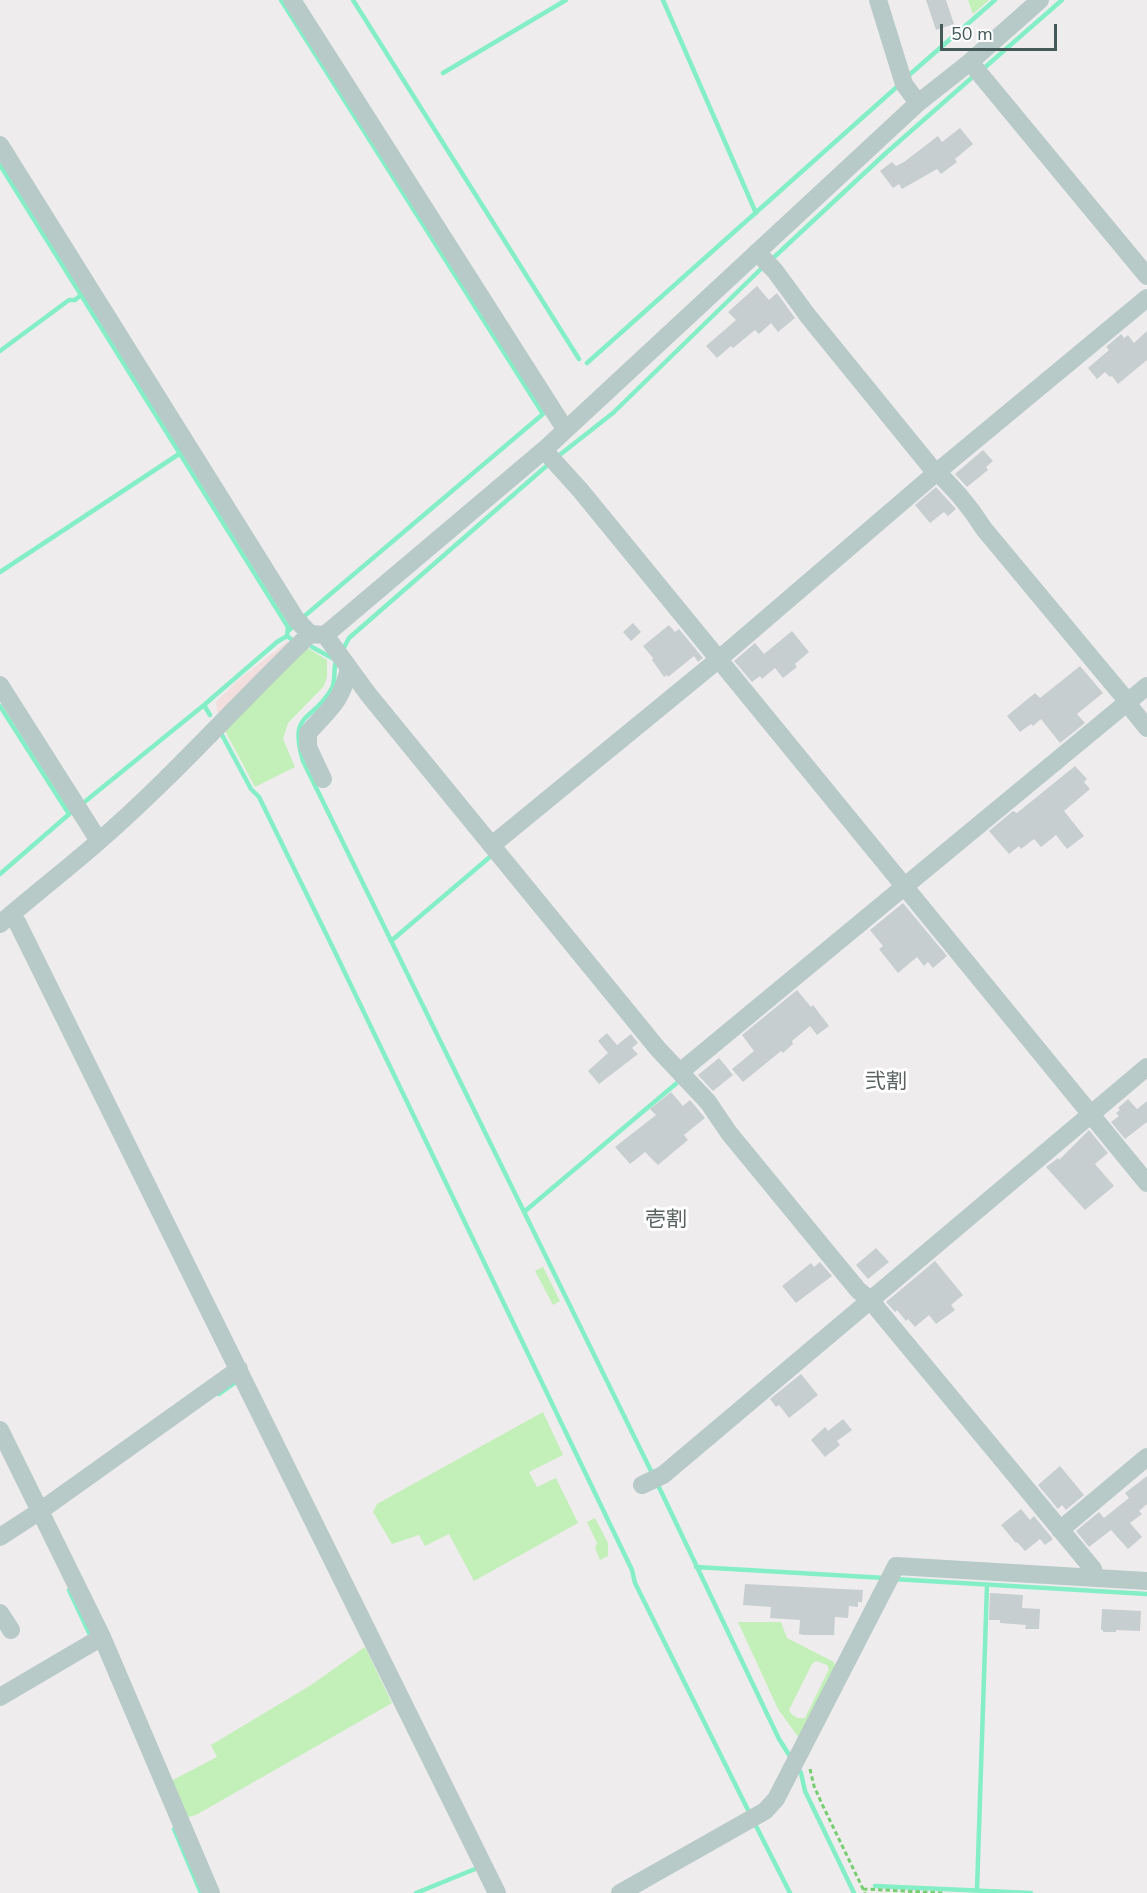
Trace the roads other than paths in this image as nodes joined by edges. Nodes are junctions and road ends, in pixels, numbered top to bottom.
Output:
1 (292, 0) edge
2 (878, 0) edge
3 (1040, 0) edge
4 (976, 69) junction
5 (918, 103) junction
6 (0, 145) edge
7 (764, 259) junction
8 (1147, 276) edge
9 (1147, 298) edge
10 (566, 429) junction
11 (550, 457) junction
12 (941, 475) junction
13 (323, 642) junction
14 (719, 659) junction
15 (0, 685) edge
16 (1147, 686) edge
17 (1126, 703) junction
18 (1147, 728) edge
19 (323, 779) dead end
20 (99, 842) junction
21 (495, 842) junction
22 (905, 886) junction
23 (11, 920) edge
24 (1147, 1067) edge
25 (685, 1068) junction
26 (1093, 1119) junction
27 (1147, 1184) edge
28 (870, 1300) junction
29 (234, 1372) junction
30 (0, 1430) edge
31 (1147, 1457) edge
32 (650, 1481) dead end
33 (38, 1516) junction
34 (1063, 1527) junction
35 (0, 1537) edge
36 (1096, 1578) junction
37 (1147, 1581) edge
38 (0, 1613) edge
39 (11, 1630) dead end
40 (96, 1640) junction
41 (0, 1697) edge
42 (211, 1893) edge
43 (497, 1893) edge
44 (620, 1893) edge

1 - 10 street
2 - 5 street
3 - 4 street
4 - 5 street
4 - 8 street
5 - 7 street
6 - 13 street
7 - 10 street
7 - 12 street
9 - 12 street
10 - 11 street
11 - 13 street
11 - 14 street
12 - 14 street
12 - 17 street
13 - 19 street
13 - 20 street
13 - 21 street
14 - 21 street
14 - 22 street
15 - 20 street
16 - 17 street
17 - 18 street
17 - 22 street
20 - 23 street
21 - 25 street
22 - 25 street
22 - 26 street
23 - 29 street
24 - 26 street
25 - 28 street
26 - 27 street
26 - 28 street
28 - 32 street
28 - 34 street
29 - 33 street
29 - 43 street
30 - 33 street
31 - 34 street
33 - 35 street
33 - 40 street
34 - 36 street
36 - 37 street
36 - 44 street
38 - 39 street
40 - 41 street
40 - 42 street

